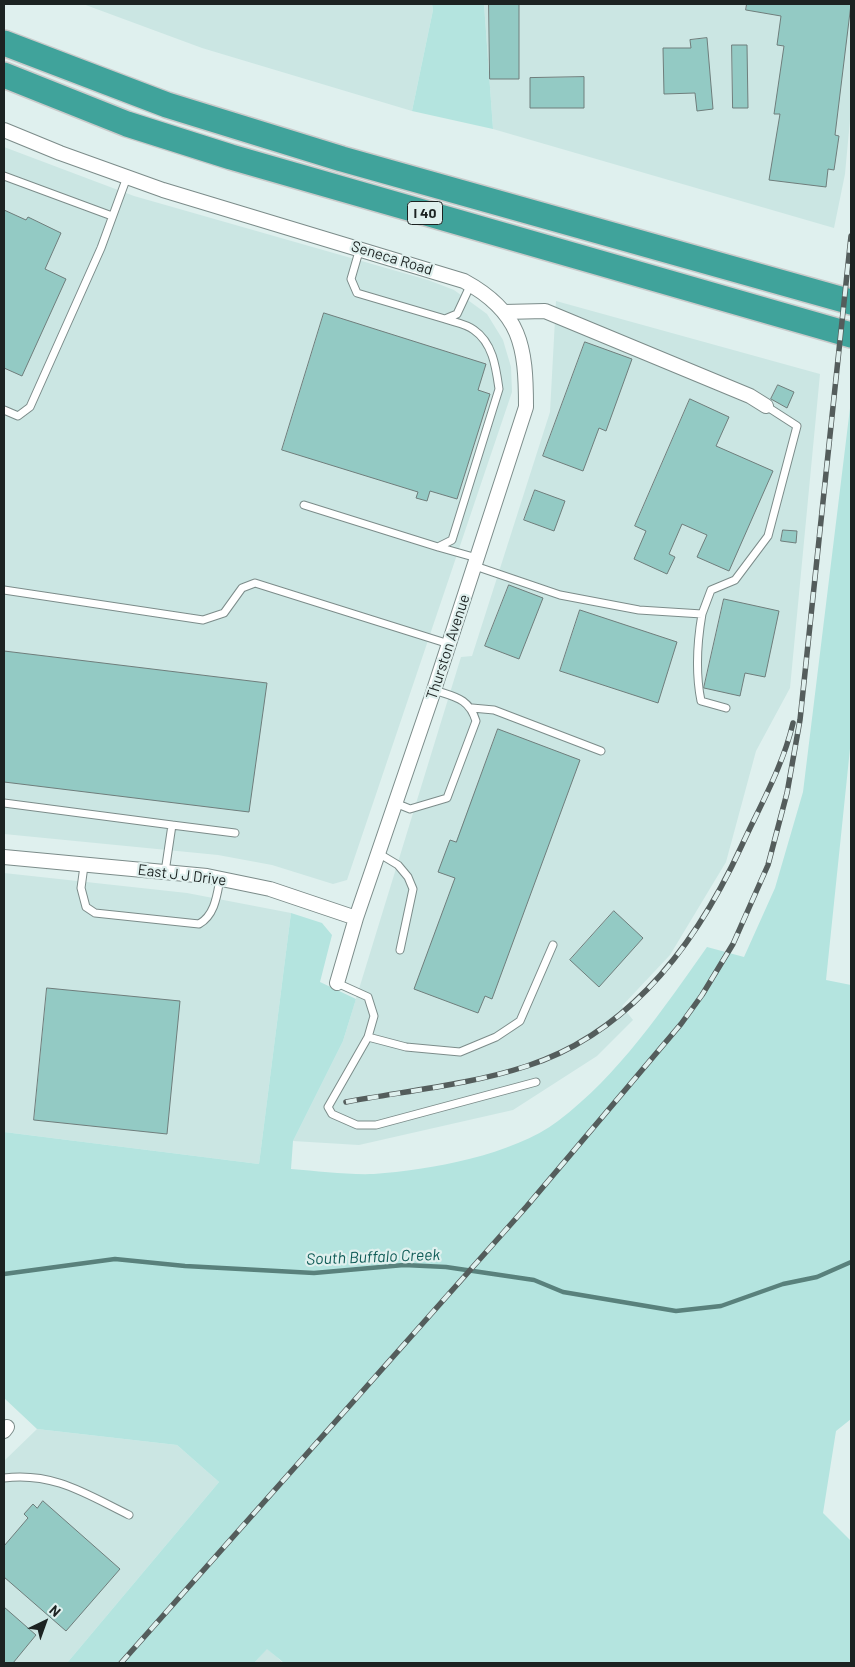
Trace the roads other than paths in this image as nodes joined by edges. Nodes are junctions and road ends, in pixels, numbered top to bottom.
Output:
1 (4, 43) edge
2 (4, 75) edge
3 (4, 130) edge
4 (4, 176) edge
5 (127, 177) junction
6 (112, 216) junction
7 (360, 248) junction
8 (471, 284) junction
9 (851, 302) edge
10 (504, 312) junction
11 (445, 319) junction
12 (851, 335) edge
13 (766, 406) joint
14 (4, 410) edge
15 (304, 505) dead end
16 (438, 547) junction
17 (476, 562) junction
18 (4, 590) edge
19 (702, 614) junction
20 (449, 644) junction
21 (434, 690) junction
22 (472, 708) junction
23 (726, 708) dead end
24 (601, 751) dead end
25 (4, 803) edge
26 (396, 803) junction
27 (172, 825) junction
28 (235, 833) dead end
29 (378, 853) junction
30 (4, 857) edge
31 (84, 866) junction
32 (165, 872) junction
33 (220, 879) junction
34 (356, 918) junction
35 (553, 945) dead end
36 (400, 950) dead end
37 (337, 982) joint
38 (368, 1037) junction
39 (536, 1082) dead end
40 (4, 1478) edge
41 (129, 1515) dead end

1 - 9 highway, I 40
2 - 12 highway, I 40
3 - 5 street, Seneca Road
4 - 6 lane
5 - 6 lane
5 - 7 street, Seneca Road
6 - 14 lane
7 - 8 street, Seneca Road
7 - 11 lane
8 - 10 street, Seneca Road
8 - 11 lane
10 - 13 street
10 - 17 street, Thurston Avenue
11 - 16 lane
13 - 19 lane
15 - 16 lane
16 - 17 lane
17 - 19 lane
17 - 20 street, Thurston Avenue
18 - 20 lane
19 - 23 lane
20 - 21 street, Thurston Avenue
21 - 22 lane
21 - 26 street, Thurston Avenue
22 - 24 lane
22 - 26 lane
25 - 27 lane
26 - 29 street, Thurston Avenue
27 - 28 lane
27 - 32 lane
29 - 34 street, Thurston Avenue
29 - 36 lane
30 - 31 street, East J J Drive
31 - 32 street, East J J Drive
31 - 33 lane
32 - 33 street, East J J Drive
33 - 34 street, East J J Drive
34 - 37 street, Thurston Avenue
35 - 38 lane
37 - 38 lane
38 - 39 lane
40 - 41 lane

